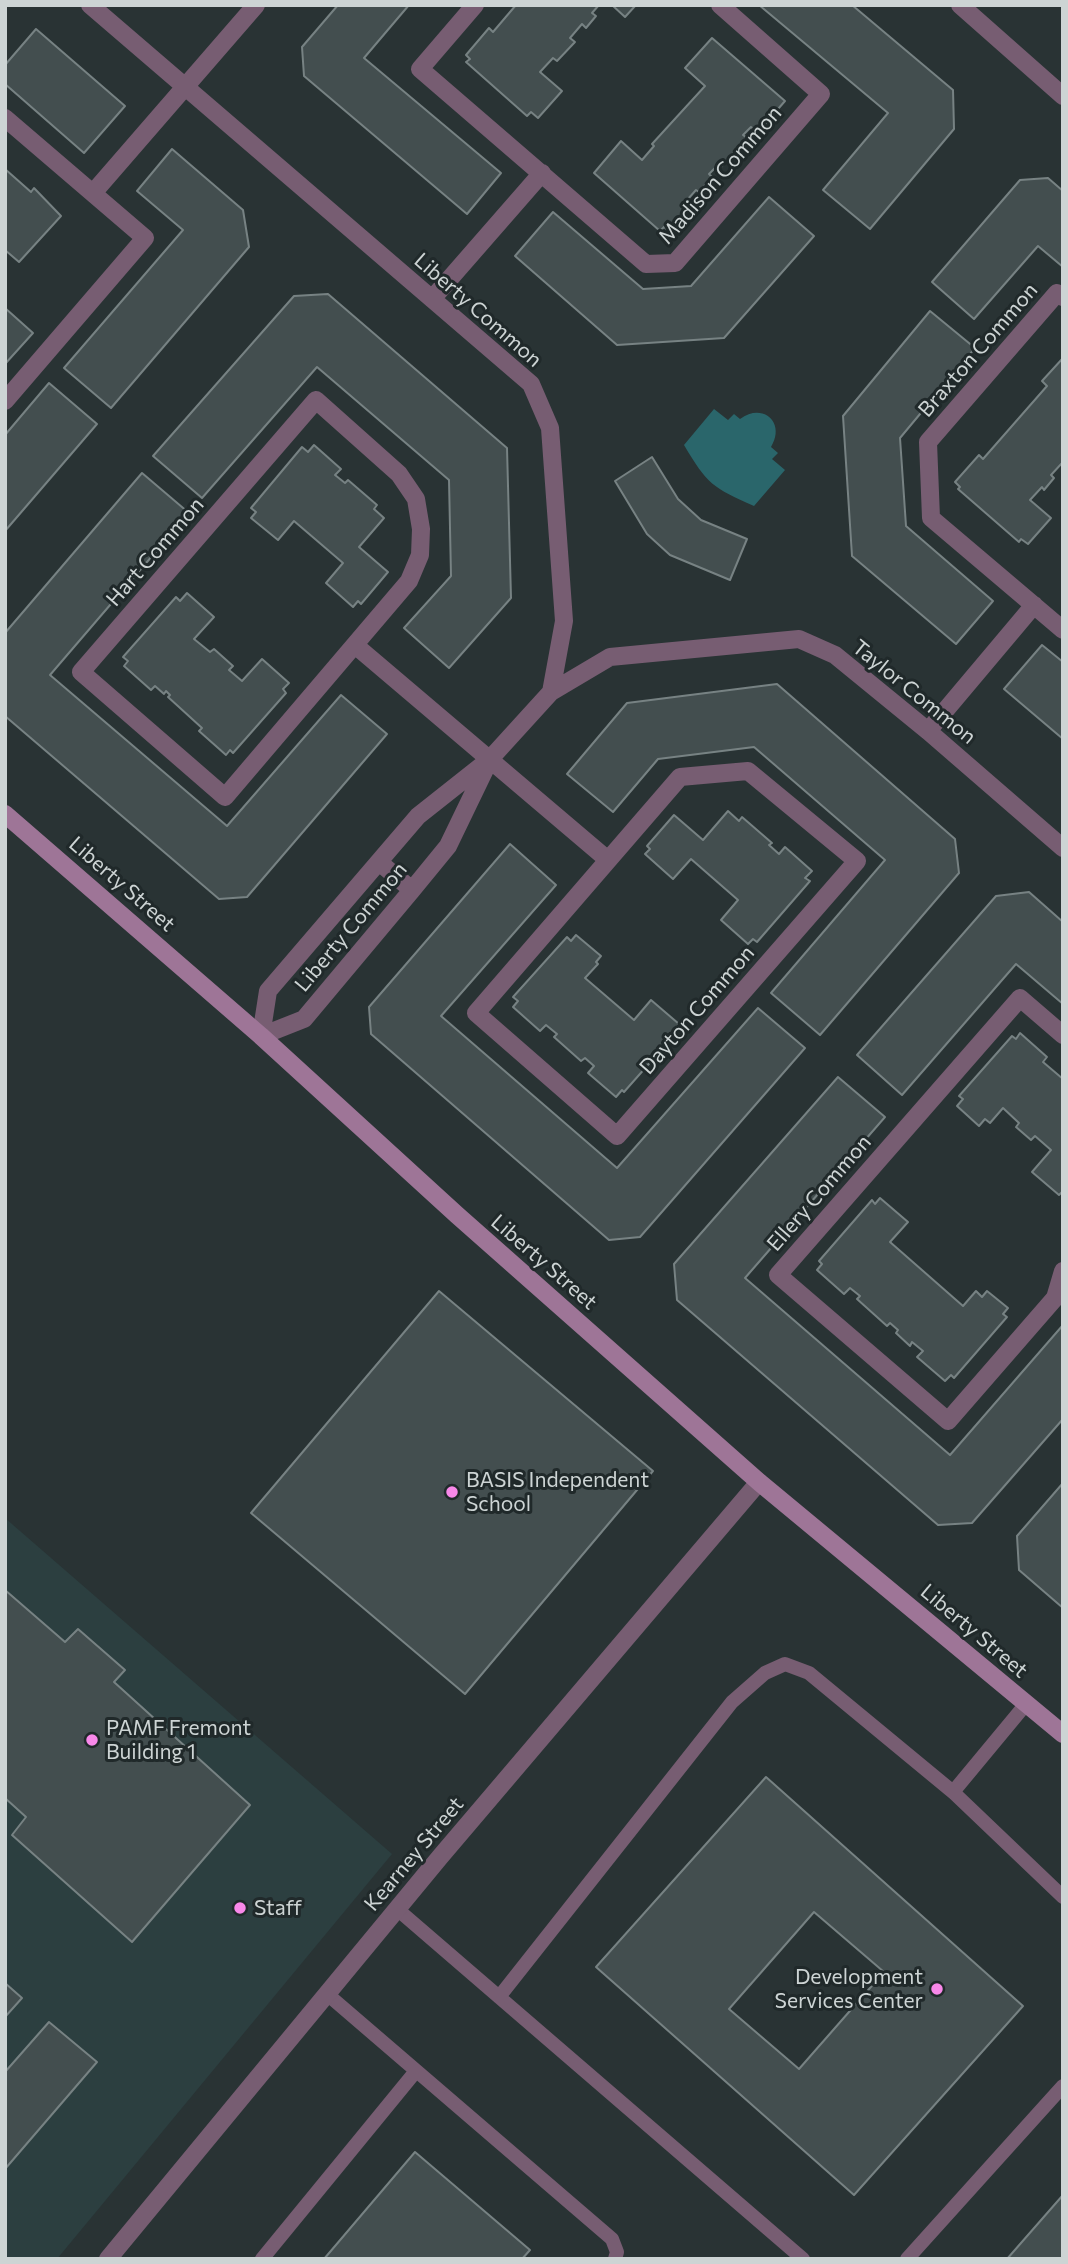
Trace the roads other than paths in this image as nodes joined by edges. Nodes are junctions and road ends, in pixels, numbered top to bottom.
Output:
1 (90, 5) edge
2 (256, 5) edge
3 (475, 5) edge
4 (720, 5) edge
5 (960, 5) edge
6 (185, 88) junction
7 (1063, 96) edge
8 (5, 118) edge
9 (542, 173) junction
10 (93, 193) junction
11 (1063, 298) edge
12 (432, 299) junction
13 (5, 401) edge
14 (1034, 605) junction
15 (1063, 630) edge
16 (356, 646) junction
17 (551, 692) junction
18 (928, 731) junction
19 (490, 759) junction
20 (5, 814) edge
21 (1063, 848) edge
22 (608, 860) junction
23 (379, 862) junction
24 (412, 890) junction
25 (1063, 1035) edge
26 (261, 1036) junction
27 (1063, 1271) edge
28 (759, 1482) junction
29 (1026, 1704) junction
30 (1063, 1734) edge
31 (953, 1792) junction
32 (1063, 1897) edge
33 (397, 1909) junction
34 (327, 1994) junction
35 (499, 1997) junction
36 (416, 2071) junction
37 (1063, 2086) edge
38 (108, 2259) edge
39 (262, 2259) edge
40 (615, 2259) edge
41 (803, 2259) edge
42 (907, 2259) edge

1 - 6 street, Liberty Common
2 - 6 street
3 - 9 street, Madison Common
4 - 9 street, Madison Common
5 - 7 street
6 - 10 street
6 - 12 street, Liberty Common
8 - 10 street
9 - 12 street
10 - 13 street
11 - 14 street, Braxton Common
12 - 17 street, Liberty Common
14 - 15 street, Braxton Common
14 - 18 street
16 - 16 street, Hart Common
16 - 19 street
17 - 18 street, Taylor Common
17 - 19 street, Liberty Common
18 - 21 street, Taylor Common
19 - 22 street
19 - 23 street, Liberty Common
19 - 24 street, Liberty Common
20 - 26 street, Liberty Street
22 - 22 street, Dayton Common
23 - 24 street
23 - 26 street, Liberty Common
24 - 26 street, Liberty Common
25 - 27 street, Ellery Common
26 - 28 street, Liberty Street
28 - 29 street, Liberty Street
28 - 33 street, Kearney Street
29 - 30 street, Liberty Street
29 - 31 lane
31 - 32 lane
31 - 35 lane
33 - 34 street, Kearney Street
33 - 35 lane
34 - 36 lane
34 - 38 street, Kearney Street
35 - 41 lane
36 - 39 lane
36 - 40 lane
37 - 42 lane

